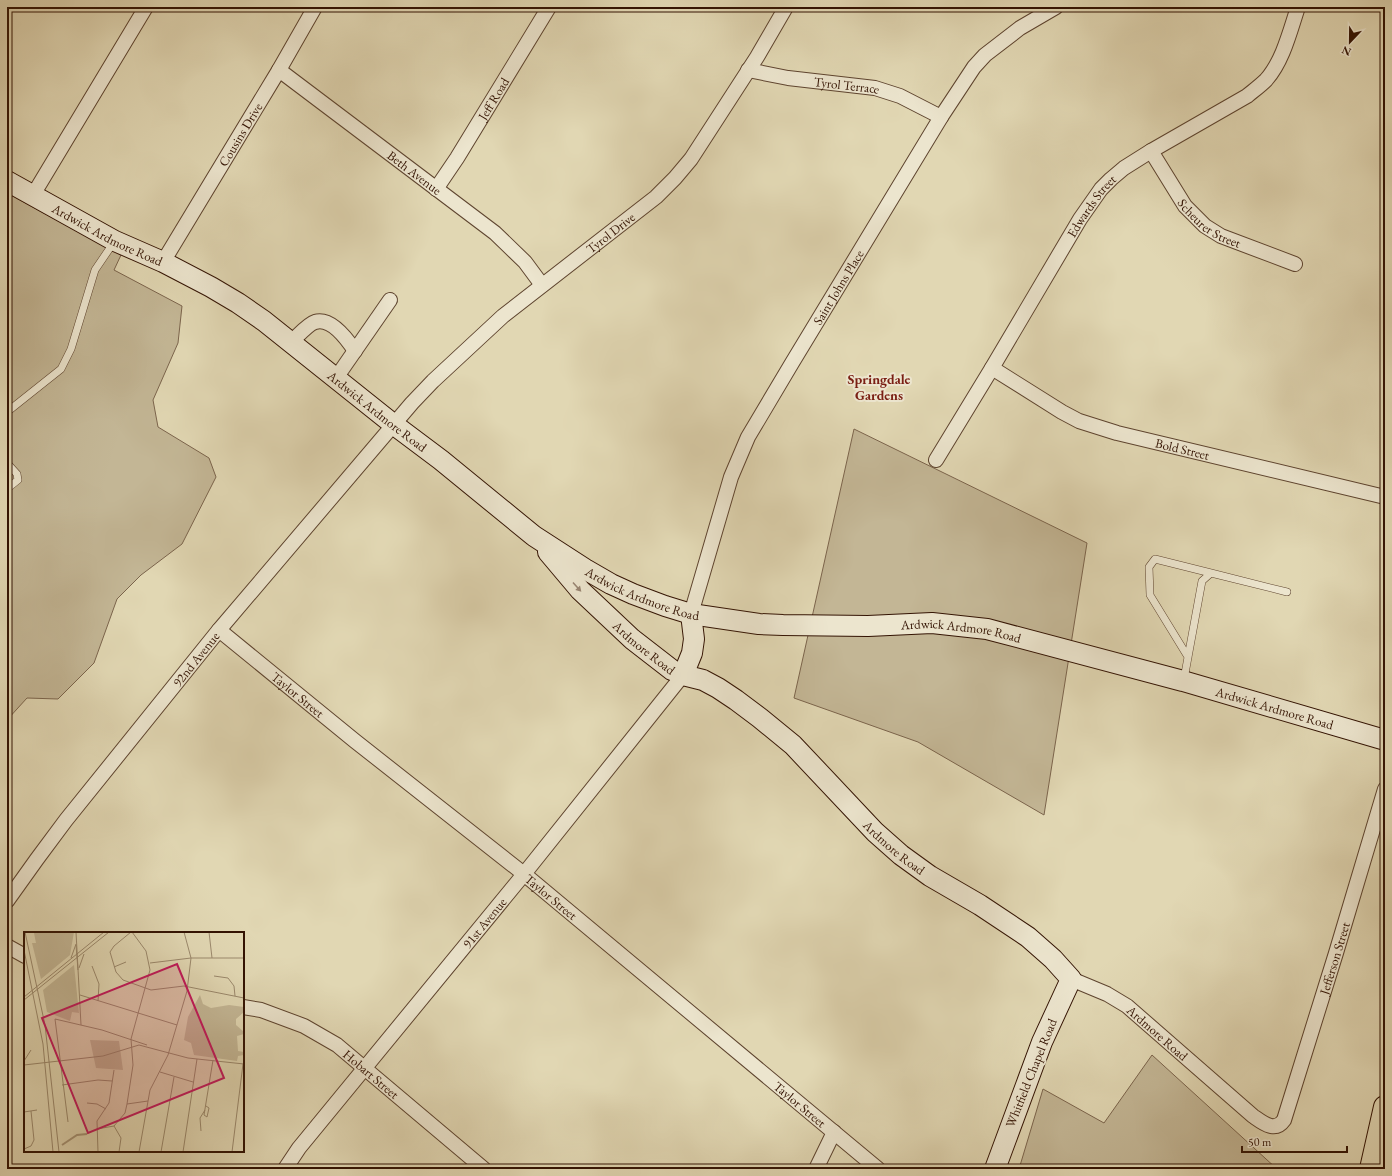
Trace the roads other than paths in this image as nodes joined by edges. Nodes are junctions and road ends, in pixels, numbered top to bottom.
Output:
1 (146, 7) edge
2 (315, 7) edge
3 (549, 7) edge
4 (786, 7) edge
5 (1056, 7) edge
6 (1298, 7) edge
7 (279, 70) junction
8 (748, 70) junction
9 (941, 117) junction
10 (1151, 151) junction
11 (7, 181) edge
12 (436, 189) junction
13 (33, 195) junction
14 (115, 241) junction
15 (163, 262) junction
16 (1295, 264) dead end
17 (542, 285) junction
18 (390, 300) dead end
19 (291, 342) junction
20 (355, 351) junction
21 (992, 368) junction
22 (336, 378) junction
23 (7, 412) edge
24 (393, 424) junction
25 (936, 460) dead end
26 (7, 463) edge
27 (7, 488) edge
28 (1385, 497) edge
29 (534, 536) junction
30 (1211, 573) junction
31 (1287, 592) dead end
32 (691, 614) junction
33 (219, 630) junction
34 (1188, 657) junction
35 (683, 675) junction
36 (1183, 681) junction
37 (1385, 740) edge
38 (1385, 789) edge
39 (524, 874) junction
40 (7, 900) edge
41 (7, 946) edge
42 (24, 955) edge
43 (1071, 979) junction
44 (244, 1006) edge
45 (364, 1068) junction
46 (1385, 1107) edge
47 (1281, 1125) joint
48 (834, 1132) junction
49 (285, 1169) edge
50 (484, 1169) edge
51 (816, 1169) edge
52 (878, 1169) edge
53 (994, 1169) edge
54 (1371, 1169) edge

1 - 13 street
2 - 7 street, Cousins Drive
3 - 12 street, Jeff Road
4 - 8 street, Tyrol Drive
5 - 9 street, Saint Johns Place
6 - 10 street, Edwards Street
7 - 12 street, Beth Avenue
7 - 15 street, Cousins Drive
8 - 9 street, Tyrol Terrace
8 - 17 street, Tyrol Drive
9 - 32 street, Saint Johns Place
10 - 16 street, Scheurer Street
10 - 21 street, Edwards Street
11 - 13 street, Ardwick Ardmore Road
12 - 17 street, Beth Avenue
13 - 14 street, Ardwick Ardmore Road
14 - 15 street, Ardwick Ardmore Road
14 - 23 lane
15 - 19 street, Ardwick Ardmore Road
17 - 24 street, Tyrol Drive
18 - 20 street
19 - 20 street
19 - 22 street, Ardwick Ardmore Road
20 - 22 street
21 - 25 street, Edwards Street
21 - 28 street, Bold Street
22 - 24 street, Ardwick Ardmore Road
24 - 29 street, Ardwick Ardmore Road
24 - 33 street, 92nd Avenue
26 - 27 lane
29 - 32 street, Ardwick Ardmore Road
29 -> 35 street, Ardmore Road
30 - 31 lane
30 - 34 lane
30 - 34 lane
32 - 35 street
32 - 36 street, Ardwick Ardmore Road
33 - 39 street, Taylor Street
33 - 40 street, 92nd Avenue
34 - 36 lane
35 - 39 street, 91st Avenue
35 - 43 street, Ardmore Road
36 - 37 street, Ardwick Ardmore Road
38 - 47 street, Jefferson Street
39 - 45 street, 91st Avenue
39 - 48 street, Taylor Street
41 - 42 street
43 - 47 street, Ardmore Road
43 - 53 street, Whitfield Chapel Road
44 - 45 street, Hobart Street
45 - 49 street, 91st Avenue
45 - 50 street, Hobart Street
46 - 54 highway
48 - 51 street
48 - 52 street, Taylor Street

